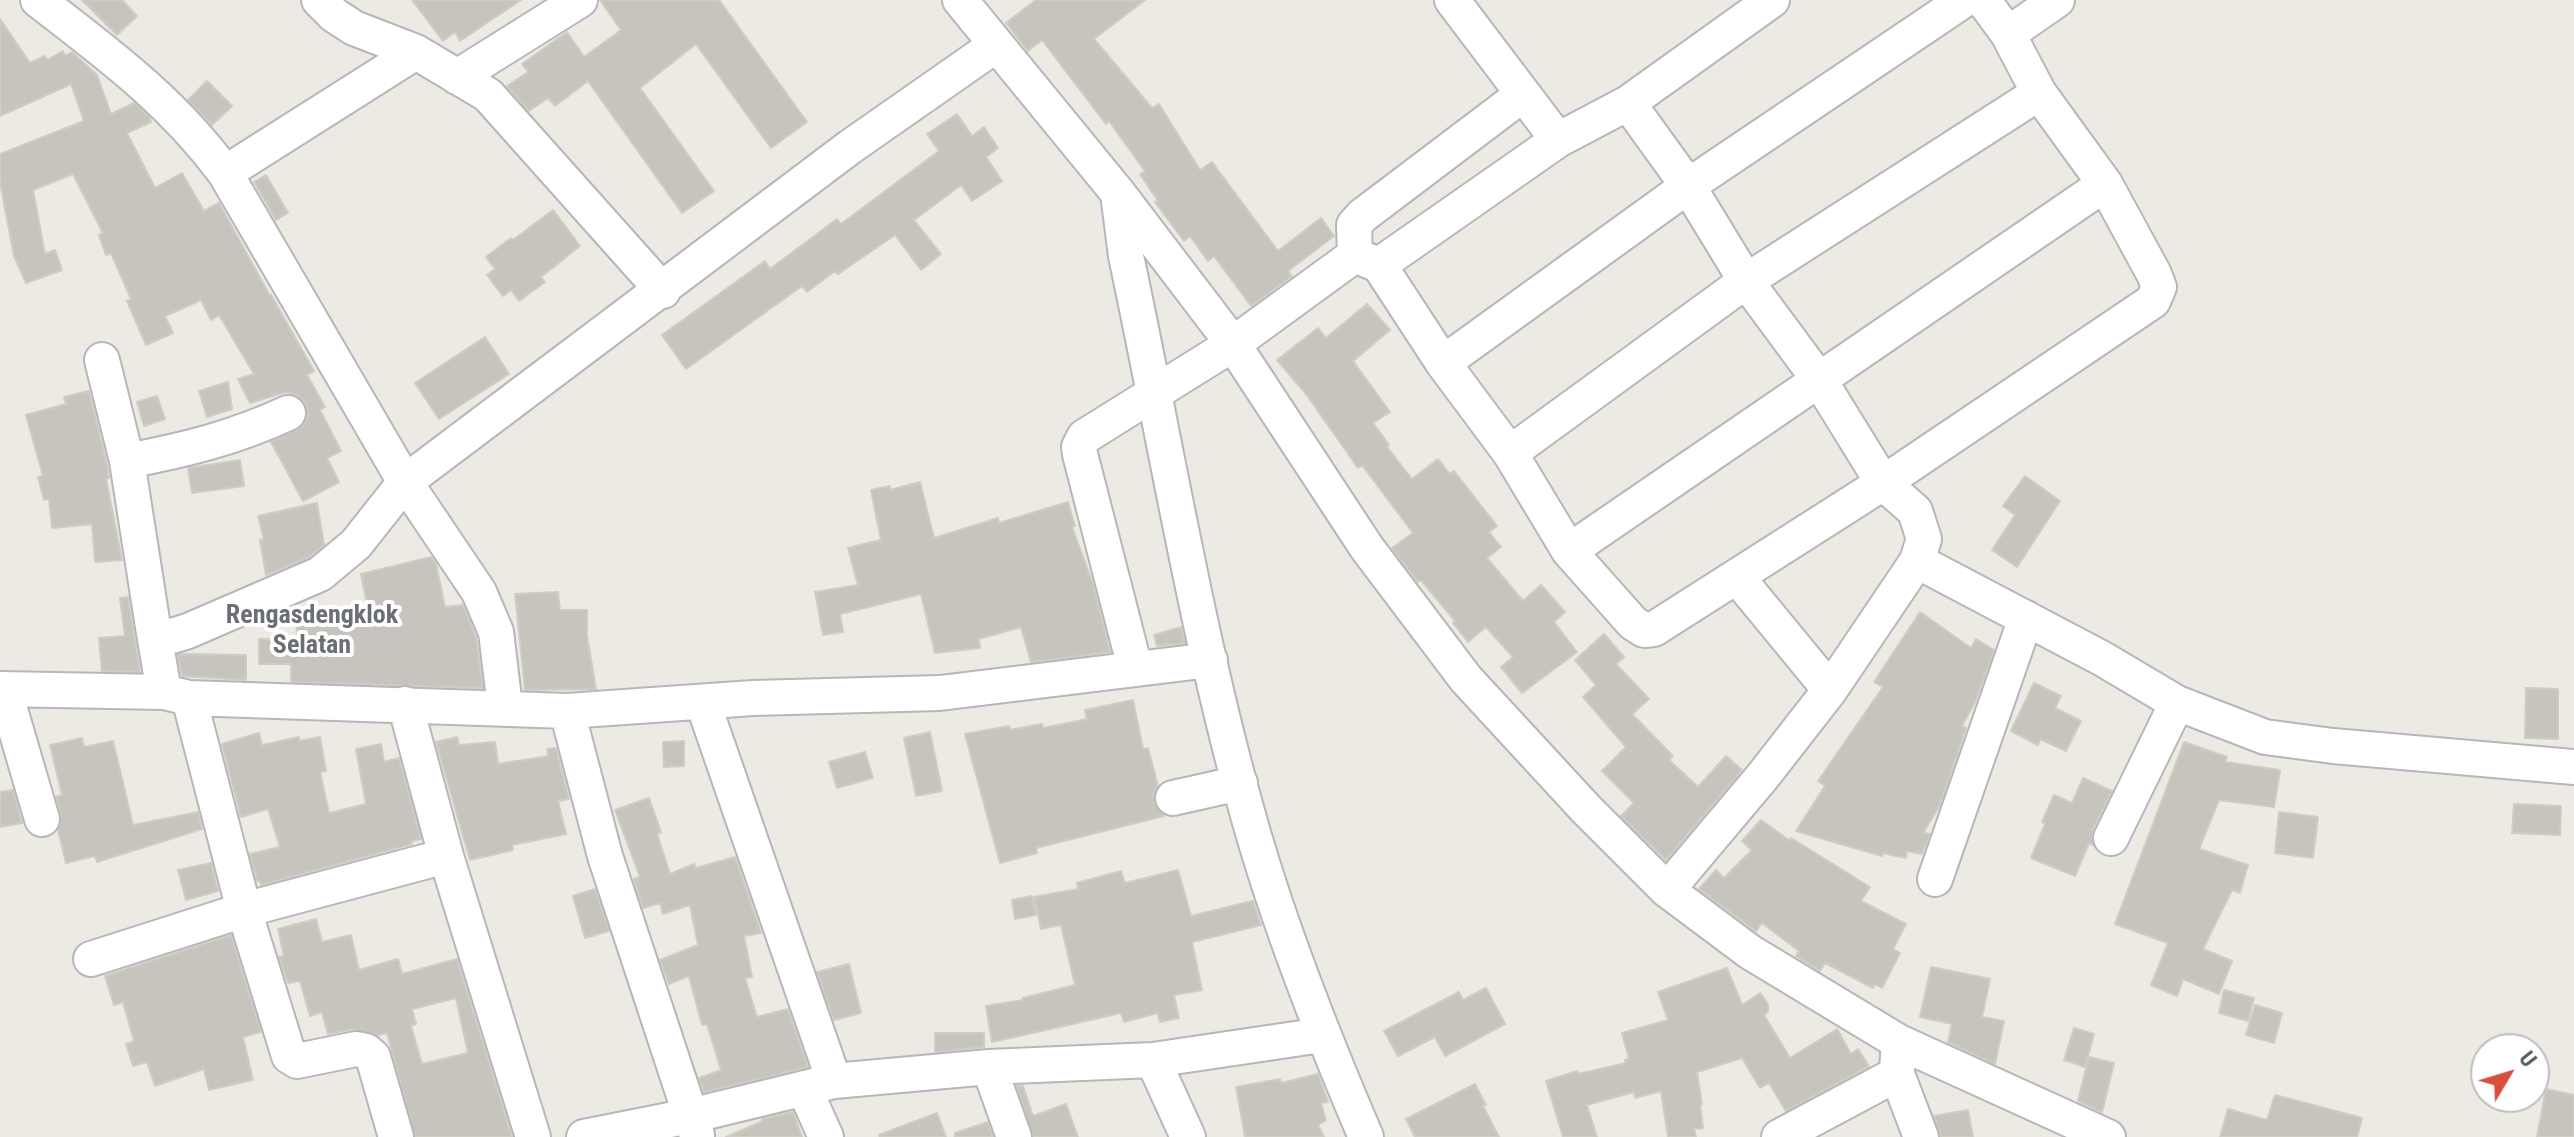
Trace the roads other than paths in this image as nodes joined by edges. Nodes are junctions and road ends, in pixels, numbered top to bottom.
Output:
1 (38, 0) edge
2 (319, 0) edge
3 (580, 0) edge
4 (960, 0) edge
5 (1452, 0) edge
6 (1772, 0) edge
7 (1964, 0) edge
8 (1983, 0) edge
9 (2057, 0) edge
10 (2008, 34) junction
11 (996, 45) junction
12 (416, 52) junction
13 (457, 77) junction
14 (2039, 93) junction
15 (1522, 95) junction
16 (1628, 103) junction
17 (1558, 140) junction
18 (225, 173) junction
19 (2105, 184) junction
20 (1688, 186) junction
21 (1118, 193) junction
22 (1367, 260) junction
23 (1746, 281) junction
24 (663, 291) junction
25 (1233, 344) junction
26 (102, 360) dead end
27 (1443, 363) junction
28 (1820, 381) junction
29 (1156, 394) junction
30 (288, 413) dead end
31 (1510, 453) junction
32 (127, 461) junction
33 (405, 482) junction
34 (1883, 483) junction
35 (1569, 551) junction
36 (1917, 561) junction
37 (1737, 577) junction
38 (2026, 618) junction
39 (154, 633) junction
40 (1210, 660) junction
41 (1135, 668) junction
42 (2, 689) edge
43 (1830, 690) junction
44 (176, 695) junction
45 (703, 703) junction
46 (2177, 703) junction
47 (405, 704) junction
48 (505, 707) junction
49 (567, 711) junction
50 (2574, 767) edge
51 (1240, 783) junction
52 (1173, 798) dead end
53 (42, 819) dead end
54 (2111, 838) dead end
55 (446, 856) junction
56 (1935, 879) dead end
57 (1667, 890) junction
58 (244, 910) junction
59 (91, 959) dead end
60 (1322, 1035) junction
61 (1898, 1058) junction
62 (1153, 1060) junction
63 (989, 1067) junction
64 (819, 1084) junction
65 (694, 1126) edge
66 (396, 1137) edge
67 (533, 1137) edge
68 (584, 1137) edge
69 (826, 1137) edge
70 (1014, 1137) edge
71 (1188, 1137) edge
72 (1366, 1137) edge
73 (1779, 1137) edge
74 (1921, 1137) edge
75 (2108, 1137) edge

1 - 18 street
2 - 12 street
3 - 13 street
4 - 11 street
5 - 15 street
6 - 16 street
7 - 20 street
8 - 10 street
9 - 10 street
10 - 14 street
11 - 21 street
11 - 24 street
12 - 13 street
12 - 18 street
13 - 24 street
14 - 19 street
14 - 23 street
15 - 17 street
15 - 22 street
16 - 17 street
16 - 20 street
17 - 22 street
18 - 33 street
19 - 28 street
19 - 34 street
20 - 23 street
20 - 27 street
21 - 25 street
21 - 29 street
22 - 25 street
22 - 27 street
23 - 28 street
23 - 31 street
24 - 33 street
25 - 29 street
25 - 57 street
26 - 32 street
27 - 31 street
28 - 34 street
28 - 35 street
29 - 40 street
29 - 41 street
30 - 32 street
31 - 35 street
32 - 39 street
33 - 39 street
33 - 48 street
34 - 36 street
34 - 37 street
35 - 37 street
36 - 38 street
36 - 43 street
37 - 43 street
38 - 46 street
38 - 56 street
39 - 44 street
40 - 41 street
40 - 51 street
41 - 45 street
42 - 44 street
42 - 53 street
43 - 57 street
44 - 47 street
44 - 58 street
45 - 49 street
45 - 64 street
46 - 50 street
46 - 54 street
47 - 48 street
47 - 55 street
48 - 49 street
49 - 65 street
51 - 52 street
51 - 60 street
55 - 58 street
55 - 67 street
57 - 61 street
58 - 59 street
58 - 66 street
60 - 62 street
60 - 72 street
61 - 73 street
61 - 74 street
61 - 75 street
62 - 63 street
62 - 71 street
63 - 64 street
63 - 70 street
64 - 65 street
64 - 69 street
65 - 68 street

